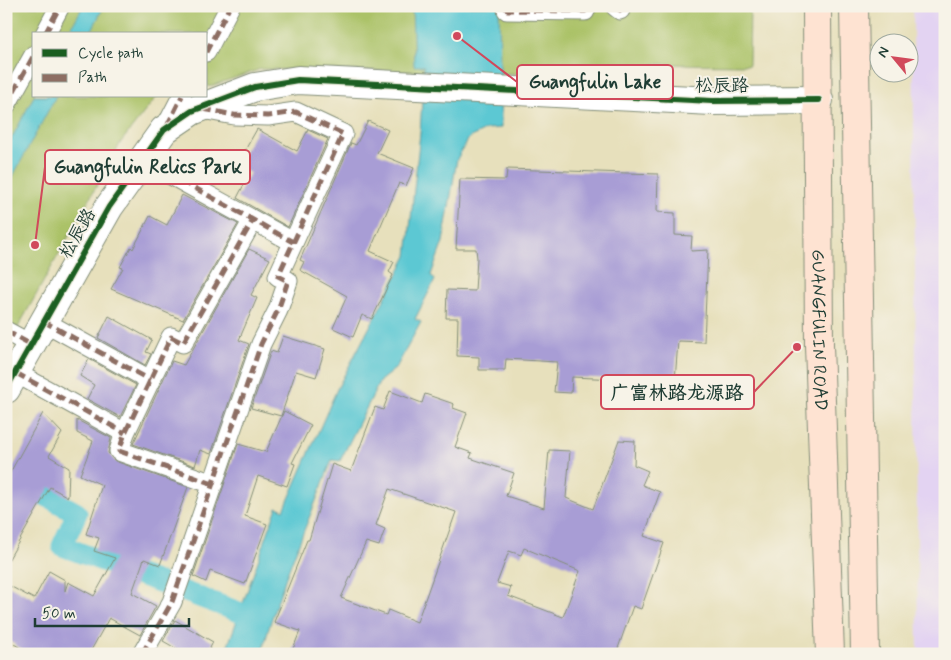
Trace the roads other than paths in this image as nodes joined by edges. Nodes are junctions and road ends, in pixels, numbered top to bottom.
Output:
1 (60, 6) edge
2 (230, 6) edge
3 (507, 6) edge
4 (587, 6) edge
5 (615, 6) edge
6 (622, 6) edge
7 (817, 6) edge
8 (854, 6) edge
9 (46, 32) edge
10 (208, 48) edge
11 (32, 59) edge
12 (819, 100) junction
13 (191, 102) edge
14 (6, 105) edge
15 (142, 159) junction
16 (253, 220) junction
17 (293, 242) junction
18 (6, 331) edge
19 (37, 333) junction
20 (150, 380) junction
21 (11, 381) edge
22 (125, 433) junction
23 (213, 484) junction
24 (142, 654) edge
25 (830, 654) edge
26 (865, 654) edge

1 - 9 street
2 - 10 street
3 - 4 street
5 - 6 street
7 - 12 main road, GUANGFULIN ROAD
8 - 26 main road
11 - 14 street
12 - 13 street, 松辰路
12 - 25 main road, GUANGFULIN ROAD
13 - 15 street, 松辰路
13 - 17 street
15 - 16 street
15 - 19 street, 松辰路
16 - 17 street
16 - 20 street
17 - 23 street
18 - 19 street
19 - 20 street
19 - 21 street, 松辰路
20 - 22 street
21 - 22 street
22 - 23 street
23 - 24 street

